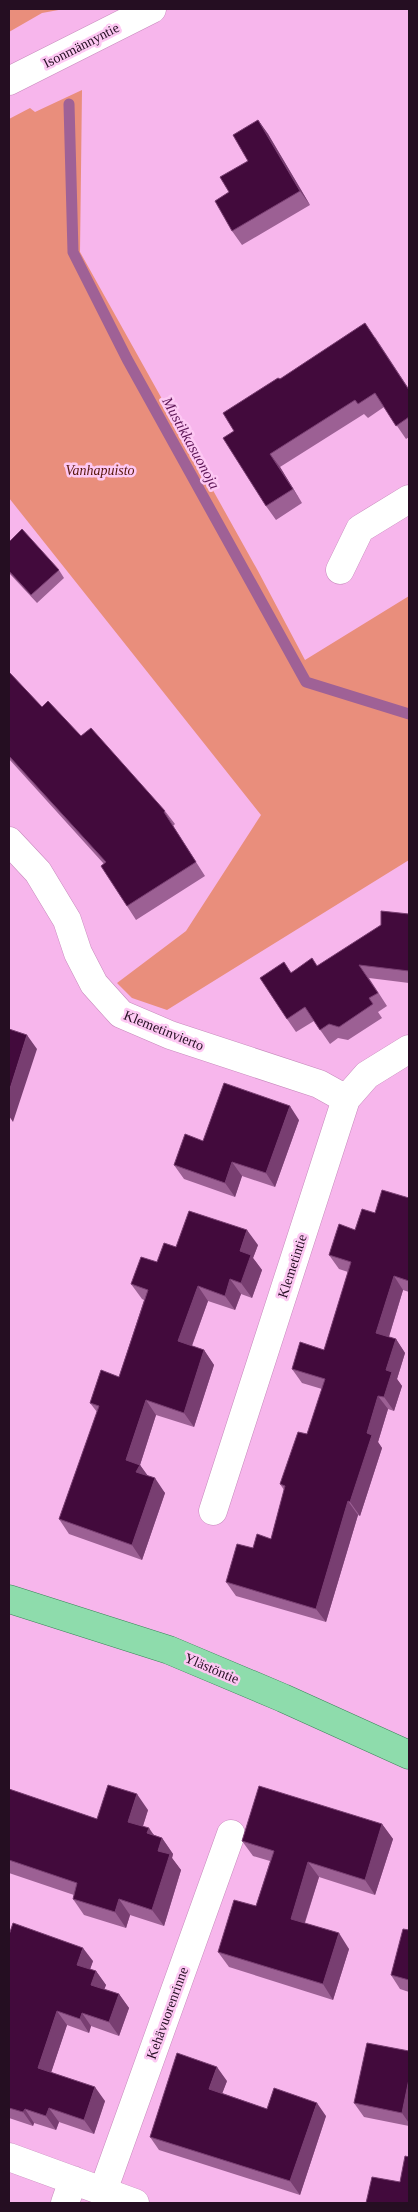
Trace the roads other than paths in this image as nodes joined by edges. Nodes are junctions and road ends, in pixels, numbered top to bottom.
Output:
1 (152, 9) edge
2 (9, 81) edge
3 (409, 499) edge
4 (340, 570) dead end
5 (9, 841) edge
6 (409, 1049) edge
7 (346, 1099) junction
8 (213, 1511) dead end
9 (9, 1599) edge
10 (409, 1755) edge
11 (231, 1834) dead end
12 (9, 2157) edge
13 (103, 2191) junction
14 (69, 2192) edge
15 (135, 2203) edge

1 - 2 street, Isonmännyntie
3 - 4 street
5 - 7 street, Klemetinvierto
6 - 7 street, Klemetintie
7 - 8 street, Klemetintie
9 - 10 main road, Ylästöntie
11 - 13 street, Kehävuorenrinne
12 - 14 street
13 - 14 street
13 - 15 street

